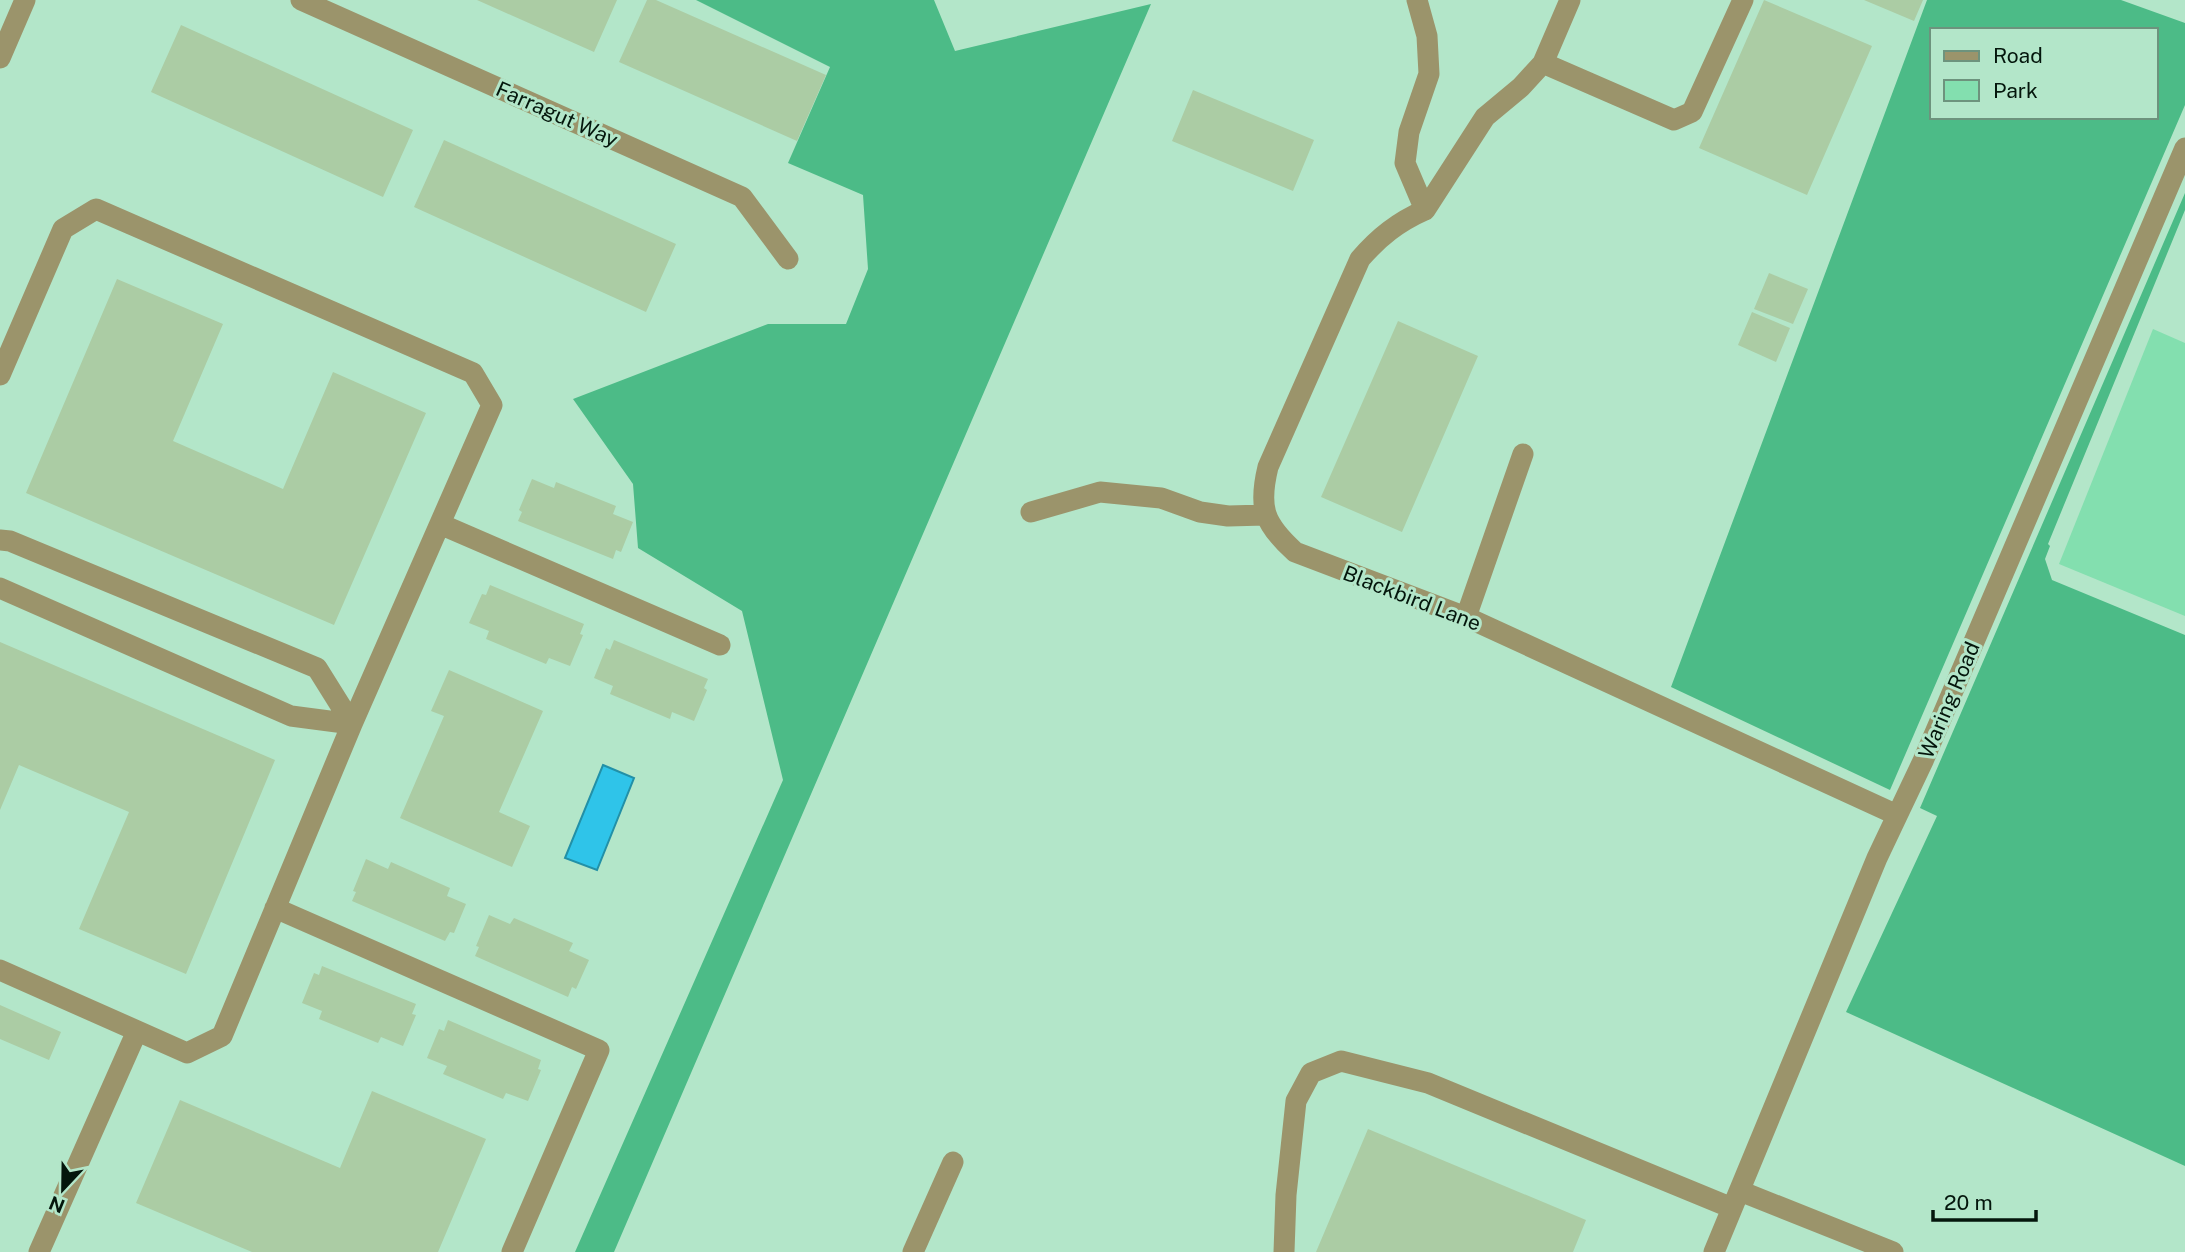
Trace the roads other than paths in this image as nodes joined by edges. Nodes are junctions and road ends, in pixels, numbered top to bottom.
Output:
1 (25, 0) edge
2 (301, 0) edge
3 (1418, 0) edge
4 (1570, 0) edge
5 (1743, 0) edge
6 (0, 58) edge
7 (1543, 63) junction
8 (2185, 148) edge
9 (1424, 210) junction
10 (788, 259) dead end
11 (0, 376) edge
12 (1523, 454) dead end
13 (1031, 512) dead end
14 (1265, 514) junction
15 (440, 524) junction
16 (0, 540) edge
17 (0, 588) edge
18 (1466, 617) junction
19 (720, 645) dead end
20 (352, 724) junction
21 (1897, 815) junction
22 (275, 908) junction
23 (0, 970) edge
24 (137, 1031) junction
25 (953, 1162) dead end
26 (1736, 1200) junction
27 (39, 1252) edge
28 (512, 1252) edge
29 (913, 1252) edge
30 (1284, 1252) edge
31 (1714, 1252) edge
32 (1894, 1252) edge

1 - 6 street
2 - 10 street, Farragut Way
3 - 9 street
4 - 7 street
5 - 7 street
7 - 9 street
8 - 21 street, Waring Road
9 - 14 street
11 - 15 street
12 - 18 street
13 - 14 street
14 - 18 street, Blackbird Lane
15 - 19 street
15 - 20 street
16 - 20 street
17 - 20 street
18 - 21 street, Blackbird Lane
20 - 22 street
21 - 26 street, Waring Road
22 - 24 street
22 - 28 street
23 - 24 street
24 - 27 street
25 - 29 street
26 - 30 street
26 - 31 street, Waring Road
26 - 32 street

